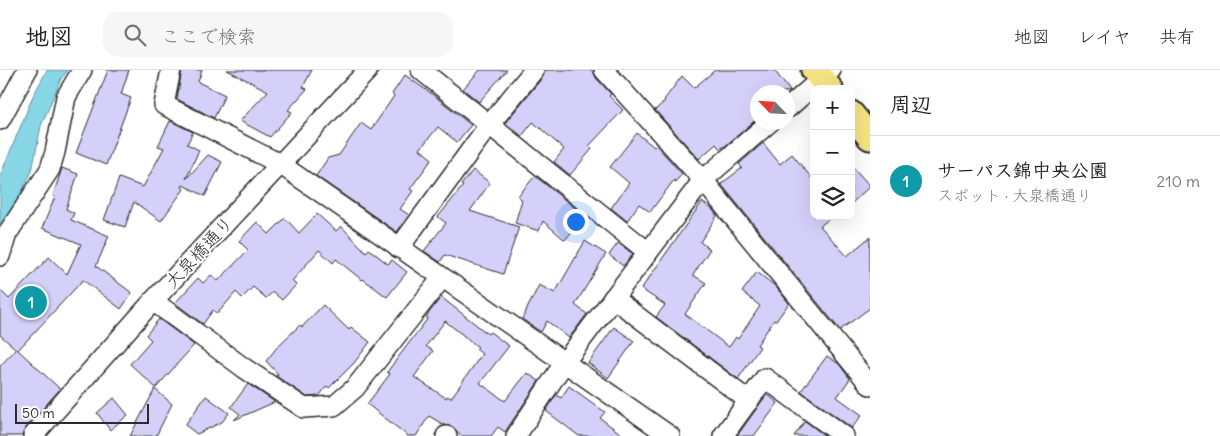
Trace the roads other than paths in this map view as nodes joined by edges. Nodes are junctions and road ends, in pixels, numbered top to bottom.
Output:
1 (27, 70) edge
2 (82, 70) edge
3 (171, 70) edge
4 (368, 70) edge
5 (421, 70) edge
6 (534, 70) edge
7 (604, 70) edge
8 (824, 77) edge
9 (795, 102) edge
10 (855, 119) edge
11 (0, 120) edge
12 (489, 125) junction
13 (761, 130) edge
14 (870, 136) edge
15 (280, 164) junction
16 (703, 180) junction
17 (399, 248) junction
18 (648, 252) junction
19 (0, 256) edge
20 (442, 278) junction
21 (613, 298) junction
22 (153, 301) junction
23 (564, 363) junction
24 (870, 385) edge
25 (749, 401) junction
26 (33, 436) edge
27 (516, 436) edge
28 (670, 436) edge
29 (723, 436) edge
30 (844, 436) edge

1 - 11 street
2 - 19 street
3 - 15 street
4 - 15 street, 大泉橋通り
5 - 12 street
6 - 12 street
7 - 16 street
8 - 9 street
10 - 14 main road
12 - 17 street
12 - 18 street
13 - 16 street
15 - 17 street
15 - 22 street, 大泉橋通り
16 - 18 street
16 - 24 street
17 - 20 street
18 - 21 street
20 - 22 street
20 - 23 street
21 - 23 street
21 - 25 street
22 - 26 street, 大泉橋通り
23 - 27 street
23 - 28 street
25 - 29 street
25 - 30 street

